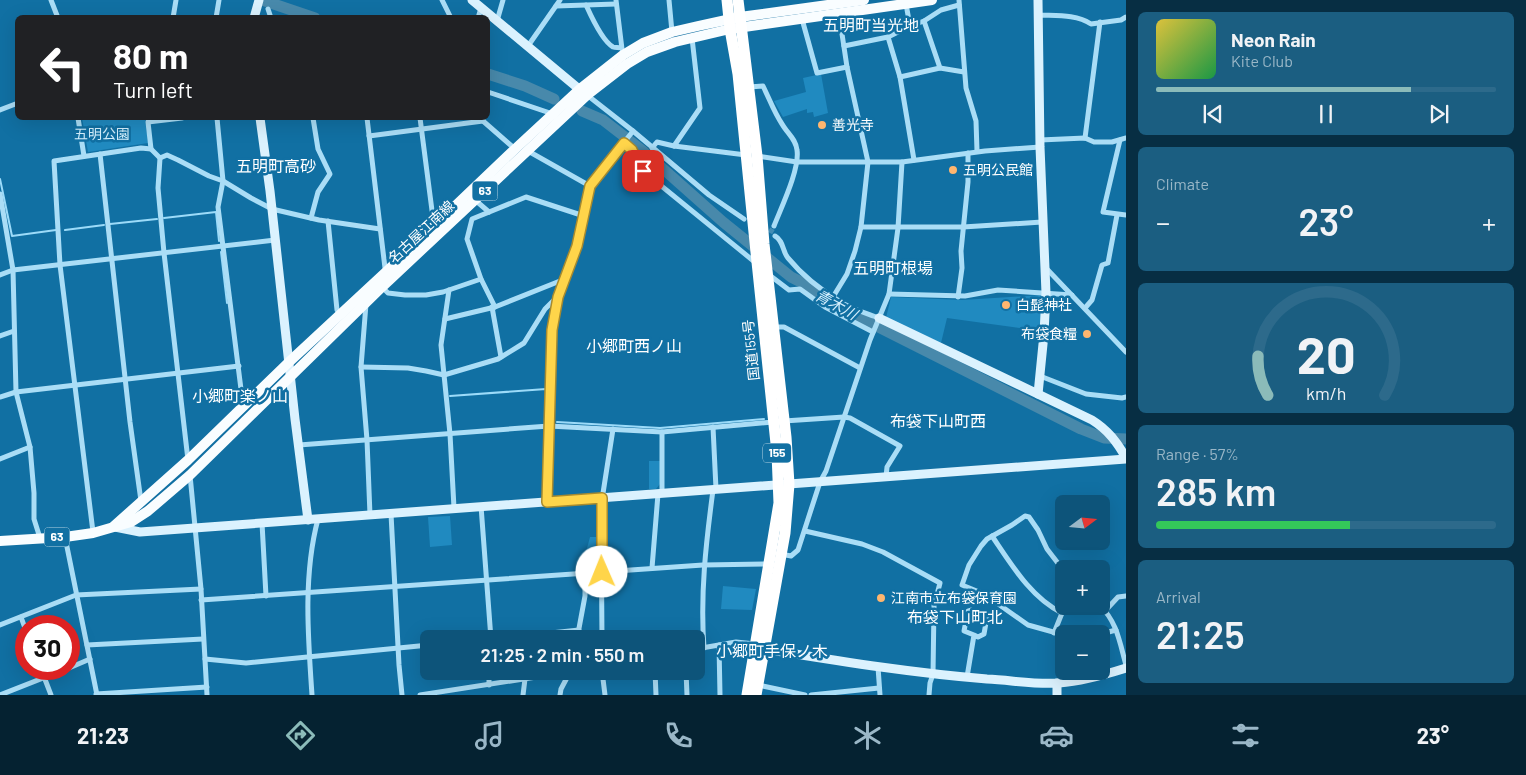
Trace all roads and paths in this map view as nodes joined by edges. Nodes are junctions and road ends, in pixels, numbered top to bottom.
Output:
1 (51, 0) edge
2 (176, 0) edge
3 (219, 0) edge
4 (442, 0) edge
5 (472, 0) edge
6 (503, 0) edge
7 (560, 0) edge
8 (669, 0) edge
9 (727, 0) edge
10 (738, 0) edge
11 (864, 0) edge
12 (932, 0) edge
13 (1038, 0) edge
14 (616, 2) edge
15 (959, 3) edge
16 (906, 4) junction
17 (586, 5) junction
18 (556, 6) junction
19 (838, 6) edge
20 (482, 8) junction
21 (268, 9) dead end
22 (799, 9) edge
23 (57, 15) edge
24 (174, 15) edge
25 (216, 15) edge
26 (270, 15) edge
27 (450, 15) edge
28 (479, 15) edge
29 (1038, 15) junction
30 (1126, 17) edge
31 (497, 21) junction
32 (924, 21) junction
33 (1100, 22) junction
34 (735, 23) junction
35 (910, 26) junction
36 (672, 32) junction
37 (888, 36) junction
38 (692, 37) junction
39 (528, 46) junction
40 (844, 46) junction
41 (622, 51) junction
42 (847, 67) junction
43 (940, 68) junction
44 (964, 72) junction
45 (900, 77) junction
46 (749, 87) junction
47 (584, 92) junction
48 (490, 93) edge
49 (15, 105) edge
50 (0, 110) edge
51 (554, 114) junction
52 (78, 120) edge
53 (161, 120) edge
54 (217, 120) edge
55 (260, 120) edge
56 (313, 120) edge
57 (367, 120) edge
58 (420, 120) edge
59 (477, 120) edge
60 (484, 120) edge
61 (421, 130) junction
62 (632, 133) junction
63 (369, 136) junction
64 (1085, 138) junction
65 (1126, 138) edge
66 (1120, 140) junction
67 (624, 143) junction
68 (1040, 143) junction
69 (674, 146) junction
70 (652, 148) junction
71 (151, 149) junction
72 (515, 149) junction
73 (528, 151) junction
74 (977, 152) junction
75 (968, 153) junction
76 (100, 154) junction
77 (84, 156) junction
78 (751, 156) junction
79 (160, 158) junction
80 (914, 160) junction
81 (797, 162) junction
82 (868, 162) junction
83 (902, 162) junction
84 (223, 181) junction
85 (590, 186) junction
86 (0, 194) edge
87 (475, 200) junction
88 (272, 209) junction
89 (2, 212) edge
90 (488, 212) junction
91 (1117, 215) junction
92 (1126, 215) edge
93 (584, 216) junction
94 (311, 218) junction
95 (744, 219) dead end
96 (328, 221) junction
97 (1042, 222) junction
98 (434, 226) junction
99 (774, 226) tunnel mouth
100 (861, 227) junction
101 (963, 227) junction
102 (898, 228) junction
103 (380, 229) junction
104 (775, 236) dead end
105 (275, 240) junction
106 (222, 247) junction
107 (164, 253) junction
108 (111, 260) junction
109 (60, 265) junction
110 (763, 267) junction
111 (1045, 267) junction
112 (13, 270) junction
113 (386, 272) junction
114 (0, 275) edge
115 (481, 279) junction
116 (565, 279) junction
117 (382, 287) junction
118 (449, 290) junction
119 (1046, 293) junction
120 (888, 294) junction
121 (1072, 295) junction
122 (558, 297) junction
123 (833, 297) junction
124 (958, 297) junction
125 (366, 304) junction
126 (493, 307) junction
127 (1085, 308) junction
128 (341, 314) junction
129 (445, 319) junction
130 (878, 319) junction
131 (774, 327) junction
132 (14, 331) junction
133 (873, 331) junction
134 (0, 336) edge
135 (1126, 352) edge
136 (501, 356) junction
137 (289, 362) junction
138 (238, 366) junction
139 (360, 367) junction
140 (860, 368) junction
141 (178, 372) junction
142 (444, 376) junction
143 (1040, 376) junction
144 (290, 377) junction
145 (125, 378) junction
146 (74, 384) junction
147 (16, 392) junction
148 (1038, 394) junction
149 (0, 397) edge
150 (1126, 397) edge
151 (243, 406) junction
152 (844, 417) junction
153 (779, 421) junction
154 (550, 426) junction
155 (713, 427) junction
156 (613, 429) junction
157 (662, 432) junction
158 (450, 434) junction
159 (367, 440) junction
160 (299, 445) junction
161 (30, 447) junction
162 (1126, 458) edge
163 (0, 459) edge
164 (188, 460) junction
165 (190, 475) junction
166 (886, 477) junction
167 (820, 482) junction
168 (784, 485) junction
169 (715, 489) junction
170 (660, 493) junction
171 (602, 498) junction
172 (141, 502) junction
173 (547, 502) junction
174 (481, 506) junction
175 (454, 508) junction
176 (391, 514) junction
177 (370, 515) junction
178 (318, 519) junction
179 (308, 520) junction
180 (262, 522) junction
181 (113, 527) junction
182 (195, 528) junction
183 (805, 531) junction
184 (93, 533) junction
185 (992, 536) junction
186 (65, 537) junction
187 (40, 538) junction
188 (0, 541) edge
189 (781, 554) junction
190 (1056, 560) edge
191 (769, 564) junction
192 (704, 565) junction
193 (652, 568) junction
194 (602, 572) junction
195 (585, 573) junction
196 (486, 580) junction
197 (395, 586) junction
198 (201, 589) junction
199 (309, 592) junction
200 (76, 595) junction
201 (266, 596) junction
202 (1126, 596) edge
203 (202, 600) junction
204 (1110, 606) edge
205 (1055, 608) edge
206 (23, 615) edge
207 (1061, 615) edge
208 (1108, 615) edge
209 (15, 618) edge
210 (0, 625) edge
211 (491, 630) edge
212 (578, 630) edge
213 (602, 630) edge
214 (702, 630) edge
215 (1116, 630) junction
216 (1110, 632) edge
217 (1054, 633) joint
218 (974, 636) junction
219 (204, 639) junction
220 (86, 645) junction
221 (719, 645) junction
222 (420, 646) edge
223 (760, 647) junction
224 (398, 648) junction
225 (705, 648) edge
226 (310, 657) junction
227 (205, 659) junction
228 (90, 660) junction
229 (80, 663) edge
230 (1126, 667) edge
231 (878, 668) junction
232 (933, 674) junction
233 (967, 677) junction
234 (36, 680) edge
235 (45, 680) edge
236 (489, 680) edge
237 (519, 680) edge
238 (525, 680) edge
239 (567, 680) edge
240 (603, 680) edge
241 (655, 680) edge
242 (686, 680) edge
243 (1057, 683) junction
244 (489, 685) junction
245 (206, 686) junction
246 (880, 688) junction
247 (757, 690) edge
248 (445, 693) edge
249 (0, 694) edge
250 (96, 694) edge
251 (51, 695) edge
252 (207, 695) edge
253 (312, 695) edge
254 (402, 695) edge
255 (420, 695) edge
256 (523, 695) edge
257 (560, 695) edge
258 (605, 695) edge
259 (656, 695) edge
260 (687, 695) edge
261 (720, 695) edge
262 (747, 695) edge
263 (805, 695) edge
264 (811, 695) edge
265 (880, 695) edge
266 (929, 695) edge
267 (1057, 695) edge

1 - 23 street
2 - 24 street
3 - 25 street
4 - 27 street
5 - 20 street
6 - 31 street
7 - 18 street
8 - 36 street
9 - 34 highway, 国道155号 / 155
10 - 34 highway, 国道155号 / 155
11 - 19 main road, 名古屋江南線 / 63
12 - 16 main road, 名古屋江南線 / 63
13 - 29 street
14 - 17 street
14 - 41 street
15 - 32 street
15 - 44 street
16 - 19 main road, 名古屋江南線 / 63
16 - 35 street
17 - 18 street
17 - 41 street
18 - 39 street
19 - 22 main road, 名古屋江南線 / 63
19 - 40 street
20 - 28 street
20 - 31 street
21 - 26 street
22 - 34 main road, 名古屋江南線 / 63
22 - 42 street
29 - 33 street
29 - 68 street
30 - 33 street
31 - 39 street
32 - 35 street
32 - 43 street
33 - 64 street
34 - 36 main road, 名古屋江南線 / 63
34 - 38 main road, 名古屋江南線 / 63
34 - 46 highway, 国道155号 / 155
34 - 78 highway, 国道155号 / 155
35 - 37 street
36 - 41 main road, 名古屋江南線 / 63
37 - 40 street
37 - 45 street
38 - 47 main road, 名古屋江南線 / 63
38 - 69 street
39 - 47 street
40 - 42 street
41 - 47 main road, 名古屋江南線 / 63
42 - 82 street
43 - 44 street
43 - 45 street
44 - 74 street
45 - 80 street
46 - 78 highway, 国道155号 / 155
46 - 81 street
47 - 51 main road, 名古屋江南線 / 63
47 - 62 street
47 - 73 main road, 名古屋江南線 / 63
48 - 51 street
49 - 50 street
51 - 72 main road, 名古屋江南線 / 63
52 - 77 street
53 - 71 street
54 - 84 street
55 - 88 street
56 - 94 street
57 - 63 street
58 - 61 street
59 - 61 street
60 - 72 street
61 - 63 street
61 - 98 street
62 - 67 street
62 - 70 street
63 - 103 street
64 - 66 street
64 - 68 street
65 - 66 street
66 - 91 street
67 - 85 street
67 - 110 street
68 - 74 street
68 - 97 street
69 - 70 street
69 - 78 street
70 - 95 street
71 - 76 street
71 - 79 street
72 - 98 main road, 名古屋江南線 / 63
73 - 85 street
73 - 87 main road, 名古屋江南線 / 63
74 - 75 street
75 - 80 street
75 - 101 street
76 - 77 street
76 - 108 street
77 - 109 street
78 - 81 street
78 - 110 highway, 国道155号 / 155
78 - 110 highway, 国道155号 / 155
79 - 84 street
79 - 107 street
80 - 83 street
81 - 82 street
81 - 99 street
82 - 83 street
82 - 100 street
83 - 102 street
84 - 88 street
84 - 106 street
85 - 93 street
86 - 89 street
87 - 90 street
87 - 117 main road, 名古屋江南線 / 63
88 - 94 street
88 - 105 street
89 - 112 street
90 - 93 street
90 - 115 street
91 - 92 street
91 - 127 street
93 - 116 street
94 - 96 street
96 - 103 street
96 - 128 street
97 - 101 street
97 - 111 street
98 - 113 main road, 名古屋江南線 / 63
100 - 102 street
100 - 123 street
101 - 102 street
101 - 124 street
102 - 120 street
103 - 113 street
104 - 123 street
105 - 106 street
105 - 137 street
106 - 107 street
106 - 138 street
107 - 108 street
107 - 141 street
108 - 109 street
108 - 145 street
109 - 112 street
109 - 146 street
110 - 131 highway, 国道155号 / 155
110 - 133 street
110 - 153 highway, 国道155号 / 155
111 - 119 street
111 - 121 street
112 - 114 street
112 - 132 street
113 - 128 main road, 名古屋江南線 / 63
115 - 118 street
115 - 126 street
116 - 122 street
116 - 126 street
117 - 118 street
117 - 125 main road, 名古屋江南線 / 63
118 - 129 street
119 - 121 street
119 - 124 street
119 - 143 street
120 - 124 street
120 - 130 street
121 - 127 street
122 - 136 street
122 - 154 street
123 - 130 street
125 - 139 street
125 - 144 main road, 名古屋江南線 / 63
126 - 129 street
126 - 136 street
127 - 135 street
128 - 137 main road, 名古屋江南線 / 63
129 - 142 street
130 - 133 street
130 - 148 street
131 - 140 street
131 - 153 highway, 国道155号 / 155
132 - 134 street
132 - 147 street
133 - 140 street
136 - 142 street
137 - 144 street
137 - 151 main road, 名古屋江南線 / 63
138 - 141 street
138 - 151 street
139 - 142 street
139 - 159 street
140 - 152 street
141 - 145 street
141 - 164 street
142 - 158 street
143 - 148 street
143 - 150 street
144 - 160 street
144 - 165 main road, 名古屋江南線 / 63
145 - 146 street
145 - 172 street
146 - 147 street
146 - 184 street
147 - 149 street
147 - 161 street
148 - 162 street
151 - 164 main road, 名古屋江南線 / 63
152 - 153 street
152 - 166 street
152 - 167 street
153 - 155 street
153 - 168 highway, 国道155号 / 155
154 - 156 street
154 - 158 street
154 - 173 street
155 - 157 street
155 - 169 street
156 - 157 street
156 - 171 street
157 - 170 street
158 - 159 street
158 - 175 street
159 - 160 street
159 - 177 street
160 - 179 street
161 - 163 street
161 - 187 street
162 - 166 street
164 - 172 main road, 名古屋江南線 / 63
165 - 181 main road, 名古屋江南線 / 63
165 - 182 street
166 - 167 street
167 - 168 street
167 - 183 street
168 - 169 street
168 - 189 highway, 国道155号 / 155
168 - 191 highway, 国道155号 / 155
169 - 170 street
169 - 192 street
170 - 171 street
170 - 193 street
171 - 173 street
171 - 194 street
172 - 181 main road, 名古屋江南線 / 63
173 - 174 street
174 - 175 street
174 - 196 street
175 - 176 street
176 - 177 street
176 - 197 street
177 - 178 street
178 - 179 street
178 - 199 street
179 - 180 street
180 - 182 street
180 - 201 street
181 - 182 street
181 - 184 main road, 名古屋江南線 / 63
182 - 198 street
183 - 189 street
183 - 232 street
184 - 186 main road, 名古屋江南線 / 63
185 - 190 street
185 - 205 street
185 - 217 street
186 - 187 main road, 名古屋江南線 / 63
186 - 200 street
187 - 188 main road, 名古屋江南線 / 63
189 - 223 highway, 国道155号 / 155
191 - 192 street
191 - 223 highway, 国道155号 / 155
192 - 193 street
192 - 214 street
193 - 194 street
194 - 195 street
194 - 213 street
195 - 196 street
195 - 212 street
196 - 197 street
196 - 211 street
197 - 199 street
197 - 224 street
198 - 200 street
198 - 203 street
199 - 201 street
199 - 226 street
200 - 206 street
200 - 220 street
201 - 203 street
202 - 204 street
203 - 219 street
207 - 217 street
208 - 215 street
209 - 210 street
215 - 216 street
215 - 230 street
218 - 218 street
218 - 233 street
219 - 220 street
219 - 227 street
220 - 228 street
221 - 223 street
221 - 225 street
221 - 261 street
222 - 224 street
223 - 231 street
223 - 247 highway, 国道155号 / 155
223 - 262 highway, 国道155号 / 155
224 - 226 street
224 - 254 street
226 - 227 street
226 - 253 street
227 - 245 street
228 - 229 street
228 - 250 street
230 - 243 street
231 - 232 street
231 - 246 street
232 - 233 street
232 - 266 street
233 - 243 street
234 - 249 street
235 - 251 street
236 - 244 street
237 - 244 street
238 - 256 street
239 - 257 street
240 - 258 street
241 - 259 street
242 - 260 street
243 - 267 street
244 - 248 street
245 - 250 street
245 - 252 street
246 - 264 street
246 - 265 street
247 - 263 street
248 - 255 street

